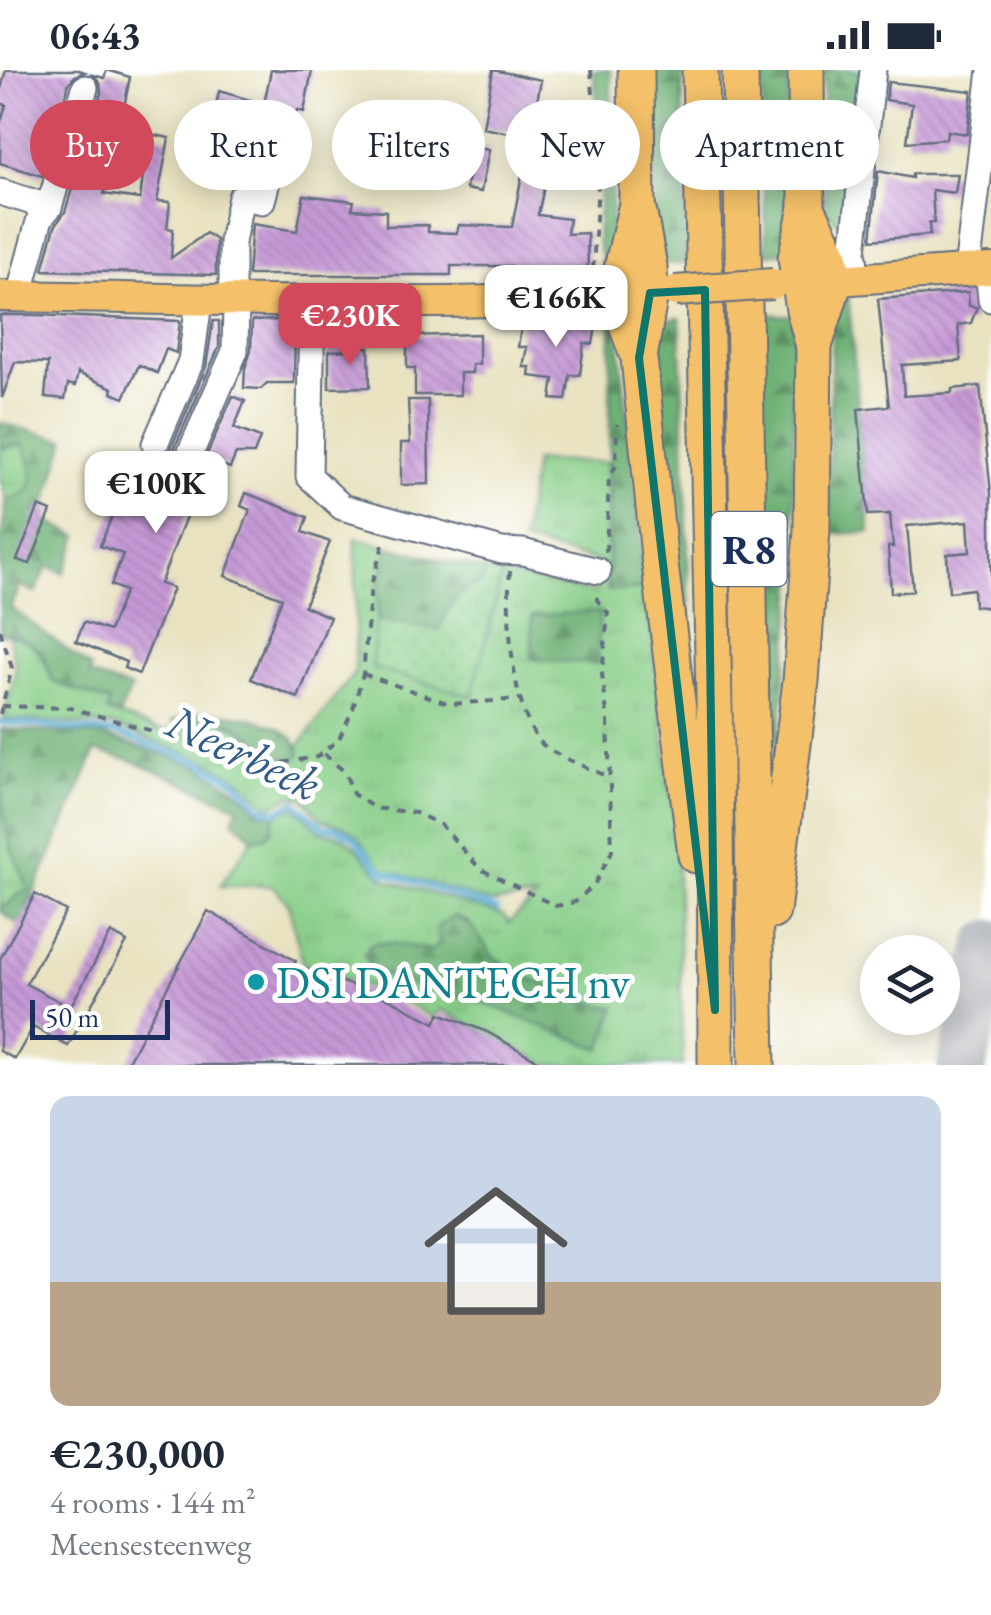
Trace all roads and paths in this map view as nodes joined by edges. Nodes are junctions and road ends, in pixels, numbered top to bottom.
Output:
1 (591, 70) edge
2 (636, 70) edge
3 (700, 70) edge
4 (740, 70) edge
5 (806, 70) edge
6 (872, 70) edge
7 (991, 70) edge
8 (85, 88) dead end
9 (265, 190) edge
10 (0, 192) edge
11 (49, 206) junction
12 (808, 208) junction
13 (984, 277) edge
14 (846, 280) junction
15 (786, 284) junction
16 (633, 294) junction
17 (9, 296) edge
18 (199, 302) junction
19 (312, 302) junction
20 (234, 303) junction
21 (814, 346) junction
22 (617, 416) dead end
23 (155, 444) dead end
24 (182, 472) dead end
25 (389, 522) junction
26 (511, 552) junction
27 (598, 571) junction
28 (0, 630) edge
29 (363, 674) junction
30 (522, 699) junction
31 (2, 706) junction
32 (0, 714) edge
33 (324, 754) junction
34 (610, 778) junction
35 (715, 1010) junction
36 (756, 1027) junction
37 (716, 1065) edge
38 (757, 1065) edge

1 - 16 path
2 - 16 highway
3 - 35 highway, R8
4 - 36 highway, R8
5 - 12 highway
6 - 14 lane
7 - 13 lane
8 - 11 lane
9 - 20 lane
10 - 11 lane
11 - 17 lane
12 - 14 highway
12 - 15 highway
13 - 14 main road
14 - 15 main road
14 - 21 highway
15 - 16 main road, bridge
15 - 21 highway
16 - 19 main road
16 - 35 highway
17 - 18 main road
18 - 20 main road
18 - 23 lane
19 - 20 main road
19 - 25 lane
20 - 24 lane
21 - 36 highway
22 - 27 path
25 - 26 lane
25 - 29 path
26 - 27 lane
26 - 30 path
27 - 34 path
28 - 31 path
29 - 30 path
29 - 33 path
30 - 34 path
31 - 32 path
31 - 33 path
33 - 34 path
35 - 37 highway, R8
36 - 38 highway, R8

